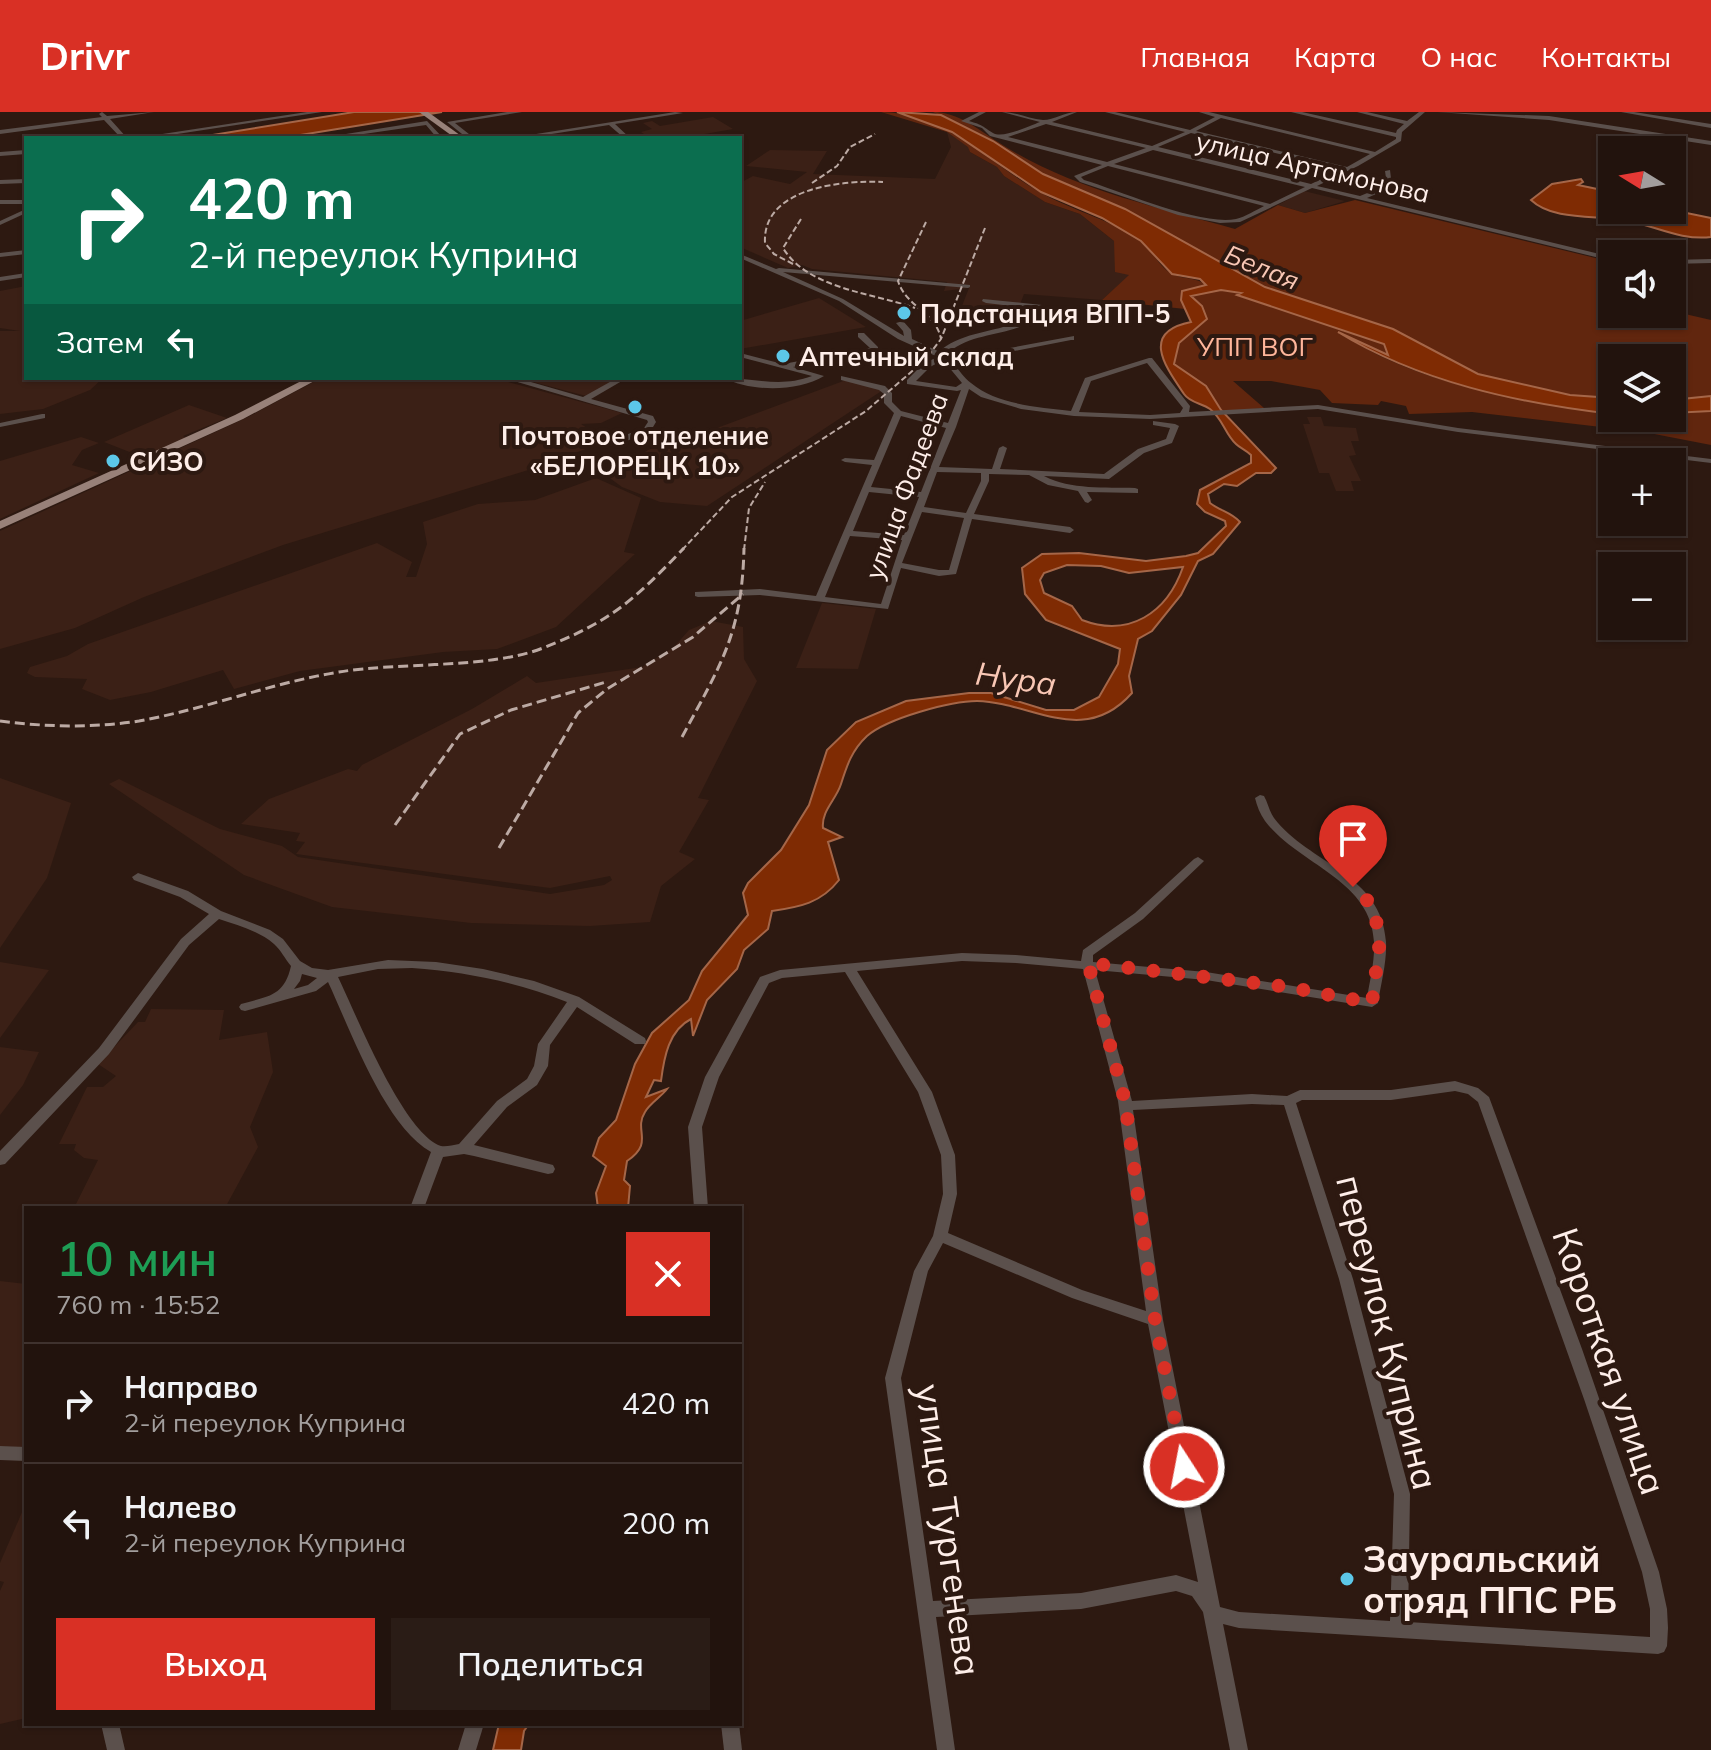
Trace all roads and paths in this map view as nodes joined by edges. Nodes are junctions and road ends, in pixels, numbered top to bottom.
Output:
1 (151, 112) edge
2 (319, 112) edge
3 (423, 112) edge
4 (519, 112) edge
5 (983, 112) edge
6 (1005, 112) edge
7 (1074, 112) edge
8 (1108, 112) edge
9 (1202, 112) edge
10 (1294, 112) edge
11 (1360, 112) edge
12 (1422, 112) edge
13 (1440, 112) edge
14 (1624, 112) edge
15 (680, 113) edge
16 (1636, 113) edge
17 (1223, 114) edge
18 (102, 115) edge
19 (1043, 122) junction
20 (1408, 123) junction
21 (611, 124) junction
22 (1711, 126) edge
23 (1620, 129) junction
24 (0, 132) edge
25 (1191, 132) junction
26 (1397, 135) junction
27 (122, 136) edge
28 (153, 136) edge
29 (338, 136) edge
30 (438, 136) edge
31 (457, 136) edge
32 (468, 136) edge
33 (528, 136) edge
34 (625, 136) edge
35 (1003, 137) junction
36 (1711, 143) edge
37 (1149, 148) junction
38 (24, 152) edge
39 (1373, 153) junction
40 (0, 154) edge
41 (1107, 165) junction
42 (1345, 168) junction
43 (1388, 171) dead end
44 (24, 181) edge
45 (0, 182) edge
46 (1306, 187) junction
47 (1359, 199) junction
48 (24, 202) edge
49 (2, 203) edge
50 (1268, 205) junction
51 (24, 210) edge
52 (24, 212) edge
53 (0, 223) edge
54 (24, 252) edge
55 (0, 255) edge
56 (1598, 256) edge
57 (742, 257) edge
58 (1711, 261) edge
59 (1686, 262) edge
60 (768, 269) junction
61 (24, 275) edge
62 (0, 279) edge
63 (968, 286) dead end
64 (986, 301) dead end
65 (900, 323) dead end
66 (861, 335) dead end
67 (1071, 338) dead end
68 (908, 340) junction
69 (742, 356) edge
70 (946, 359) junction
71 (782, 366) junction
72 (844, 378) dead end
73 (311, 380) edge
74 (515, 380) edge
75 (619, 380) edge
76 (736, 380) edge
77 (967, 384) junction
78 (585, 399) junction
79 (898, 413) junction
80 (1074, 414) junction
81 (1183, 415) junction
82 (42, 416) dead end
83 (1150, 417) junction
84 (0, 425) edge
85 (952, 427) junction
86 (610, 444) dead end
87 (1003, 448) dead end
88 (845, 460) dead end
89 (1711, 461) edge
90 (877, 463) junction
91 (934, 469) junction
92 (990, 471) junction
93 (1031, 473) junction
94 (866, 489) junction
95 (1081, 489) junction
96 (1135, 491) dead end
97 (925, 495) junction
98 (1088, 500) dead end
99 (920, 509) junction
100 (969, 515) junction
101 (0, 525) edge
102 (1070, 530) dead end
103 (847, 533) junction
104 (909, 538) junction
105 (897, 565) junction
106 (698, 594) dead end
107 (820, 597) junction
108 (1260, 798) dead end
109 (1198, 861) dead end
110 (138, 877) dead end
111 (217, 914) junction
112 (1088, 963) junction
113 (297, 966) junction
114 (849, 968) junction
115 (330, 974) junction
116 (281, 996) junction
117 (575, 1000) junction
118 (245, 1007) dead end
119 (640, 1041) dead end
120 (1289, 1101) junction
121 (1126, 1106) junction
122 (463, 1149) junction
123 (438, 1151) junction
124 (0, 1160) edge
125 (548, 1169) dead end
126 (418, 1206) edge
127 (701, 1206) edge
128 (940, 1236) junction
129 (1155, 1320) junction
130 (0, 1453) edge
131 (24, 1454) edge
132 (926, 1609) junction
133 (1214, 1613) junction
134 (1399, 1630) junction
135 (110, 1726) edge
136 (474, 1726) edge
137 (730, 1726) edge
138 (116, 1750) edge
139 (467, 1750) edge
140 (733, 1750) edge
141 (946, 1750) edge
142 (1239, 1750) edge

1 - 18 street
2 - 28 street
3 - 31 main road
4 - 32 street
5 - 35 street
6 - 19 street, улица Артамонова
7 - 19 street
8 - 25 street
9 - 17 street
10 - 26 street
11 - 20 street
12 - 20 street
13 - 23 street
14 - 16 street
15 - 21 street
16 - 22 street
16 - 23 street
17 - 25 street
17 - 39 street
18 - 24 street
18 - 27 street
19 - 35 street
19 - 37 street, улица Артамонова
20 - 26 street
21 - 33 street
21 - 34 street
23 - 36 street
25 - 37 street
25 - 42 street
26 - 39 street
29 - 30 street
35 - 41 street
37 - 41 street
37 - 46 street, улица Артамонова
38 - 40 street
39 - 42 street
41 - 50 street
41 - 50 street
42 - 46 street
43 - 47 street
44 - 45 street
46 - 47 street, улица Артамонова
46 - 50 street
47 - 56 street, улица Артамонова
48 - 49 street
49 - 51 street
52 - 53 street
54 - 55 street
57 - 60 street
58 - 59 street
60 - 63 street
60 - 68 street
61 - 62 street
64 - 70 street
65 - 68 street
66 - 71 street
67 - 70 street
68 - 70 street
69 - 71 street
70 - 77 street
70 - 77 street
71 - 76 street
72 - 79 street
73 - 101 main road
74 - 78 street
75 - 78 street
77 - 80 street
77 - 85 street, улица Фадеева
78 - 86 street
79 - 85 street
79 - 90 street
80 - 81 street
80 - 83 street
81 - 83 street
81 - 89 street
82 - 84 street
83 - 93 street
85 - 91 street, улица Фадеева
87 - 92 street
88 - 90 street
90 - 94 street
91 - 92 street
91 - 97 street, улица Фадеева
92 - 93 street
92 - 100 street
93 - 95 street
94 - 97 street
94 - 103 street
95 - 96 street
95 - 98 street
97 - 99 street, улица Фадеева
99 - 100 street
99 - 104 street, улица Фадеева
100 - 102 street
100 - 105 street
103 - 104 street
103 - 107 street
104 - 105 street, улица Фадеева
105 - 107 street, улица Фадеева
106 - 107 street, улица Фадеева
108 - 112 street
109 - 112 street
110 - 111 street
111 - 113 street
111 - 124 street
112 - 114 street
112 - 121 street
113 - 115 street
113 - 116 street
114 - 127 street
114 - 128 street, улица Тургенева
115 - 116 street
115 - 117 street
115 - 123 street
116 - 118 street
117 - 119 street
117 - 122 street
120 - 121 street
120 - 134 street, переулок Куприна
120 - 134 street, Короткая улица
121 - 129 street
122 - 123 street
122 - 125 street
123 - 126 street
128 - 129 street
128 - 132 street, улица Тургенева
129 - 133 street
130 - 131 street
132 - 133 street
132 - 141 street, улица Тургенева
133 - 134 street
133 - 142 street
135 - 138 street
136 - 139 street
137 - 140 street

